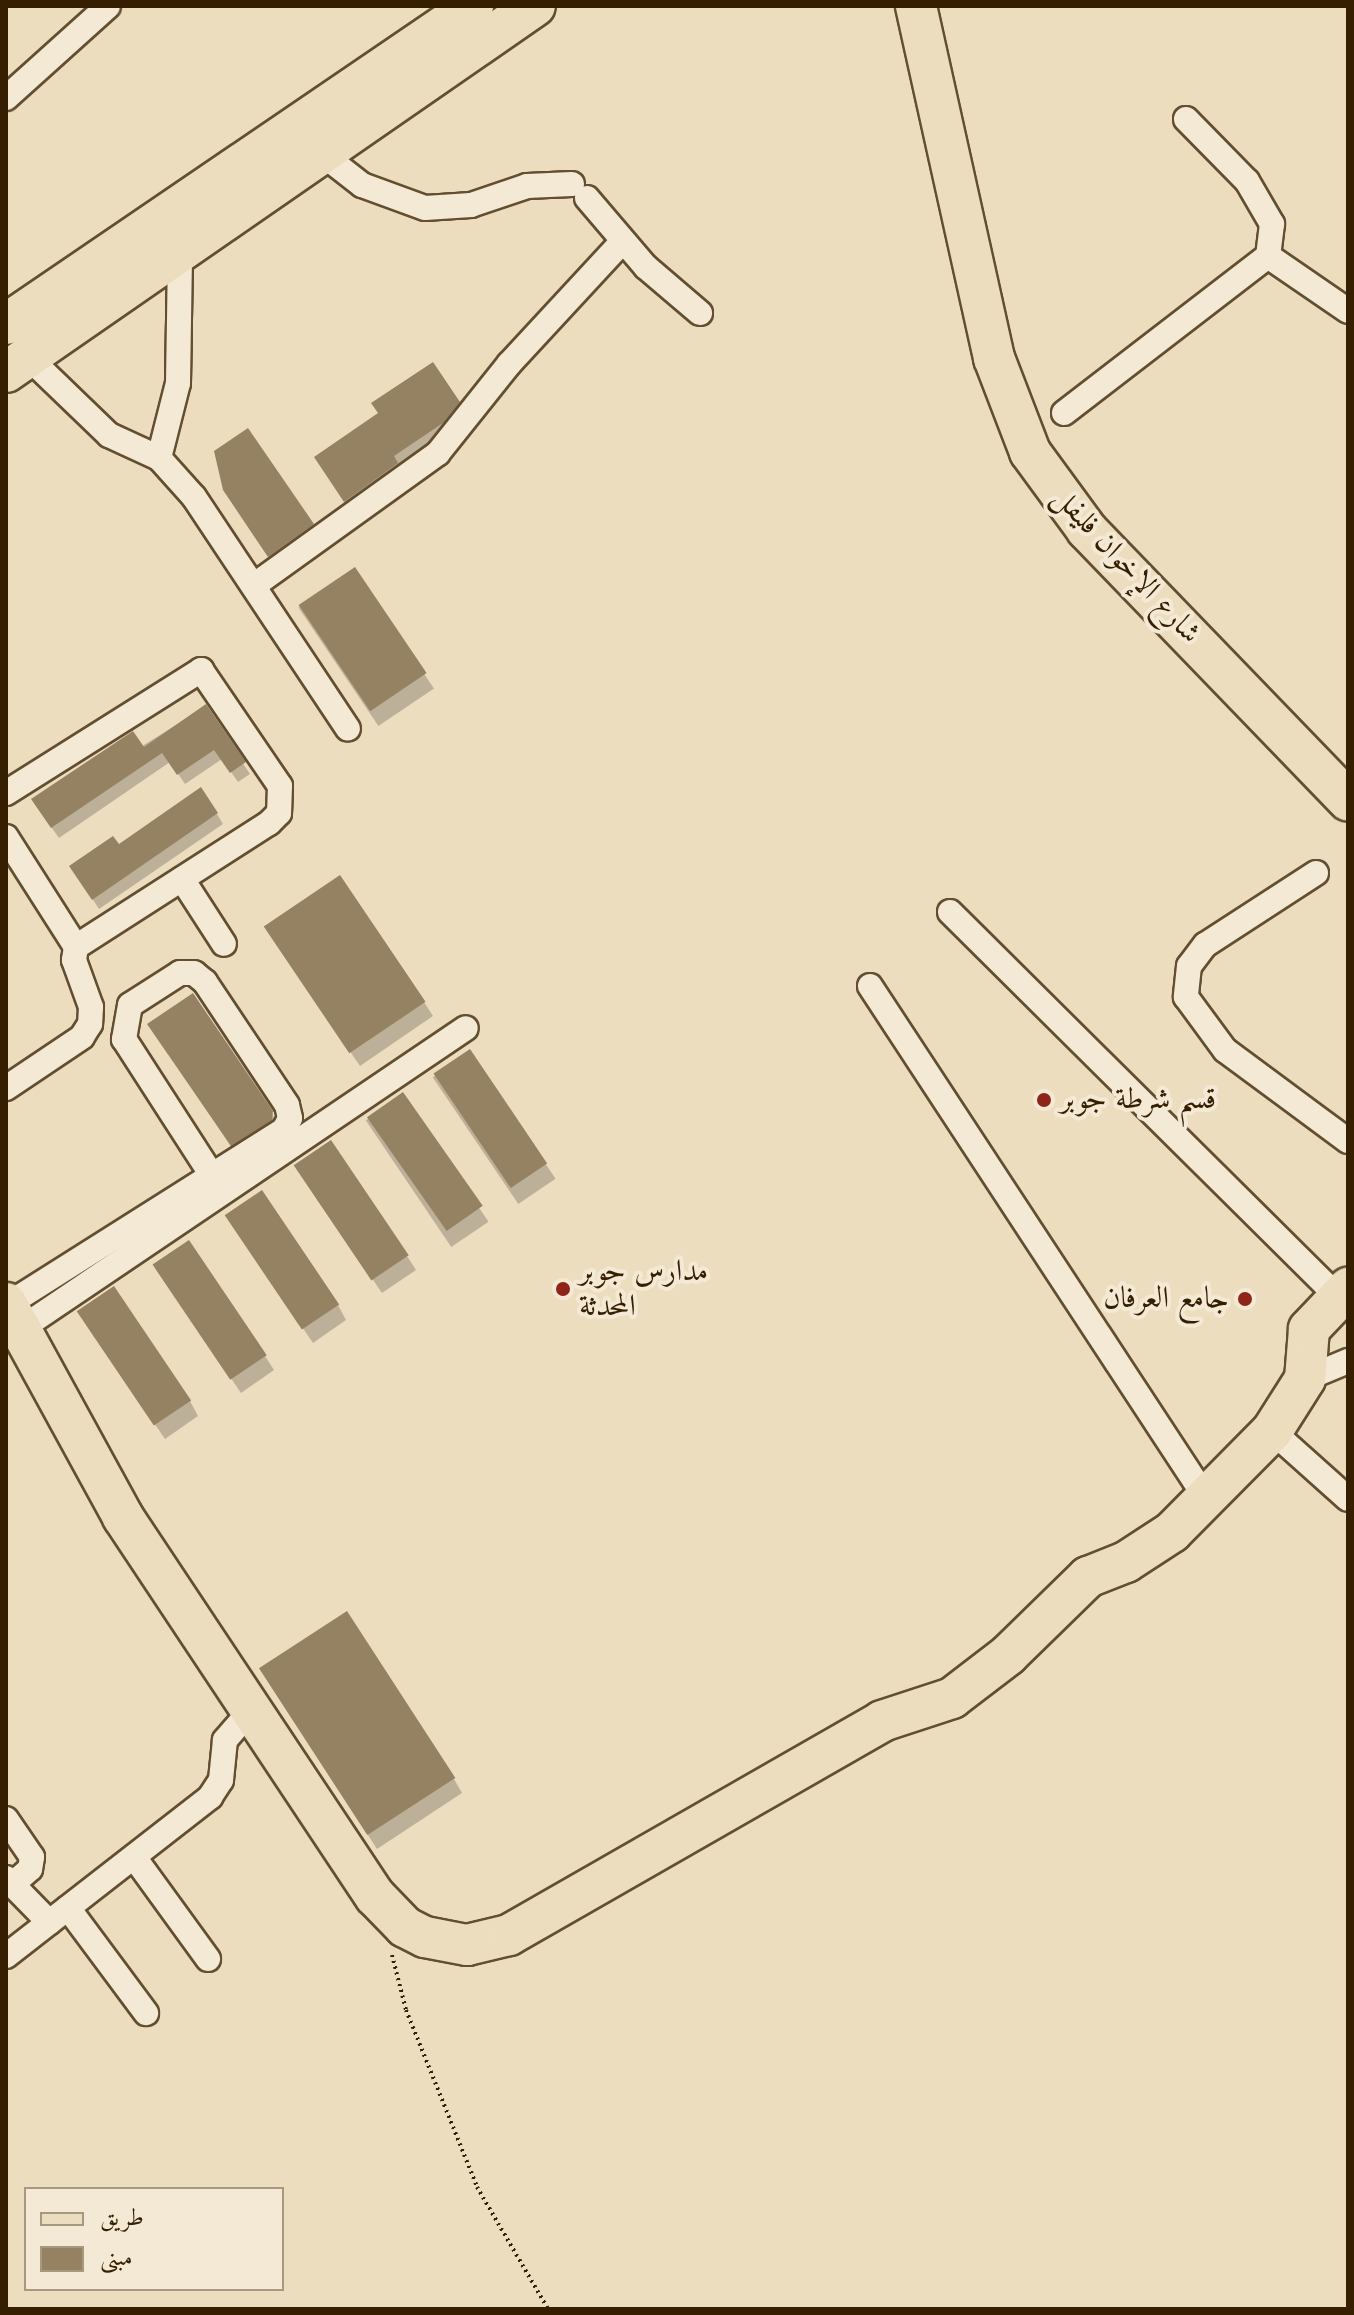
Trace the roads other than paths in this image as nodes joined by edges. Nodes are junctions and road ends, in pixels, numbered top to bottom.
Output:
1 (108, 6) edge
2 (473, 6) edge
3 (535, 6) edge
4 (916, 6) edge
5 (944, 6) edge
6 (7, 94) edge
7 (1186, 119) dead end
8 (321, 153) junction
9 (622, 242) junction
10 (180, 249) junction
11 (1268, 256) junction
12 (1348, 311) edge
13 (700, 313) dead end
14 (13, 350) edge
15 (1014, 384) junction
16 (1064, 413) dead end
17 (159, 458) junction
18 (256, 584) junction
19 (1278, 712) junction
20 (348, 729) dead end
21 (1348, 767) edge
22 (6, 793) edge
23 (1348, 800) edge
24 (6, 837) edge
25 (1316, 873) dead end
26 (182, 879) junction
27 (950, 912) dead end
28 (224, 944) dead end
29 (76, 947) junction
30 (870, 986) dead end
31 (466, 1028) dead end
32 (6, 1088) edge
33 (1348, 1141) edge
34 (211, 1174) junction
35 (1343, 1293) edge
36 (11, 1312) edge
37 (1348, 1361) edge
38 (1305, 1379) junction
39 (1272, 1431) junction
40 (1206, 1498) junction
41 (1348, 1499) edge
42 (251, 1710) junction
43 (6, 1819) edge
44 (134, 1857) junction
45 (10, 1881) edge
46 (59, 1915) junction
47 (6, 1956) edge
48 (208, 1959) dead end
49 (146, 2013) dead end

1 - 6 street
2 - 14 main road
3 - 8 main road
4 - 15 main road, شارع الإخوان فليفل
5 - 15 main road, شارع الإخوان فليفل
7 - 11 street
8 - 9 street
8 - 10 main road
9 - 13 street
9 - 18 street
10 - 14 main road
10 - 17 street
11 - 12 street
11 - 16 street
14 - 17 street
15 - 19 main road, شارع الإخوان فليفل
17 - 18 street
18 - 20 street
19 - 21 main road, شارع الإخوان فليفل
19 - 23 main road, شارع الإخوان فليفل
22 - 26 street
24 - 29 street
25 - 33 street
26 - 28 street
26 - 29 street
27 - 35 street
29 - 32 street
30 - 40 street
31 - 36 street
34 - 34 street
34 - 36 street
35 - 38 main road
36 - 42 main road
37 - 38 street
38 - 39 main road
39 - 40 main road
39 - 41 street
40 - 42 main road
42 - 44 street
43 - 45 street
44 - 46 street
44 - 48 street
45 - 46 street
46 - 47 street
46 - 49 street

